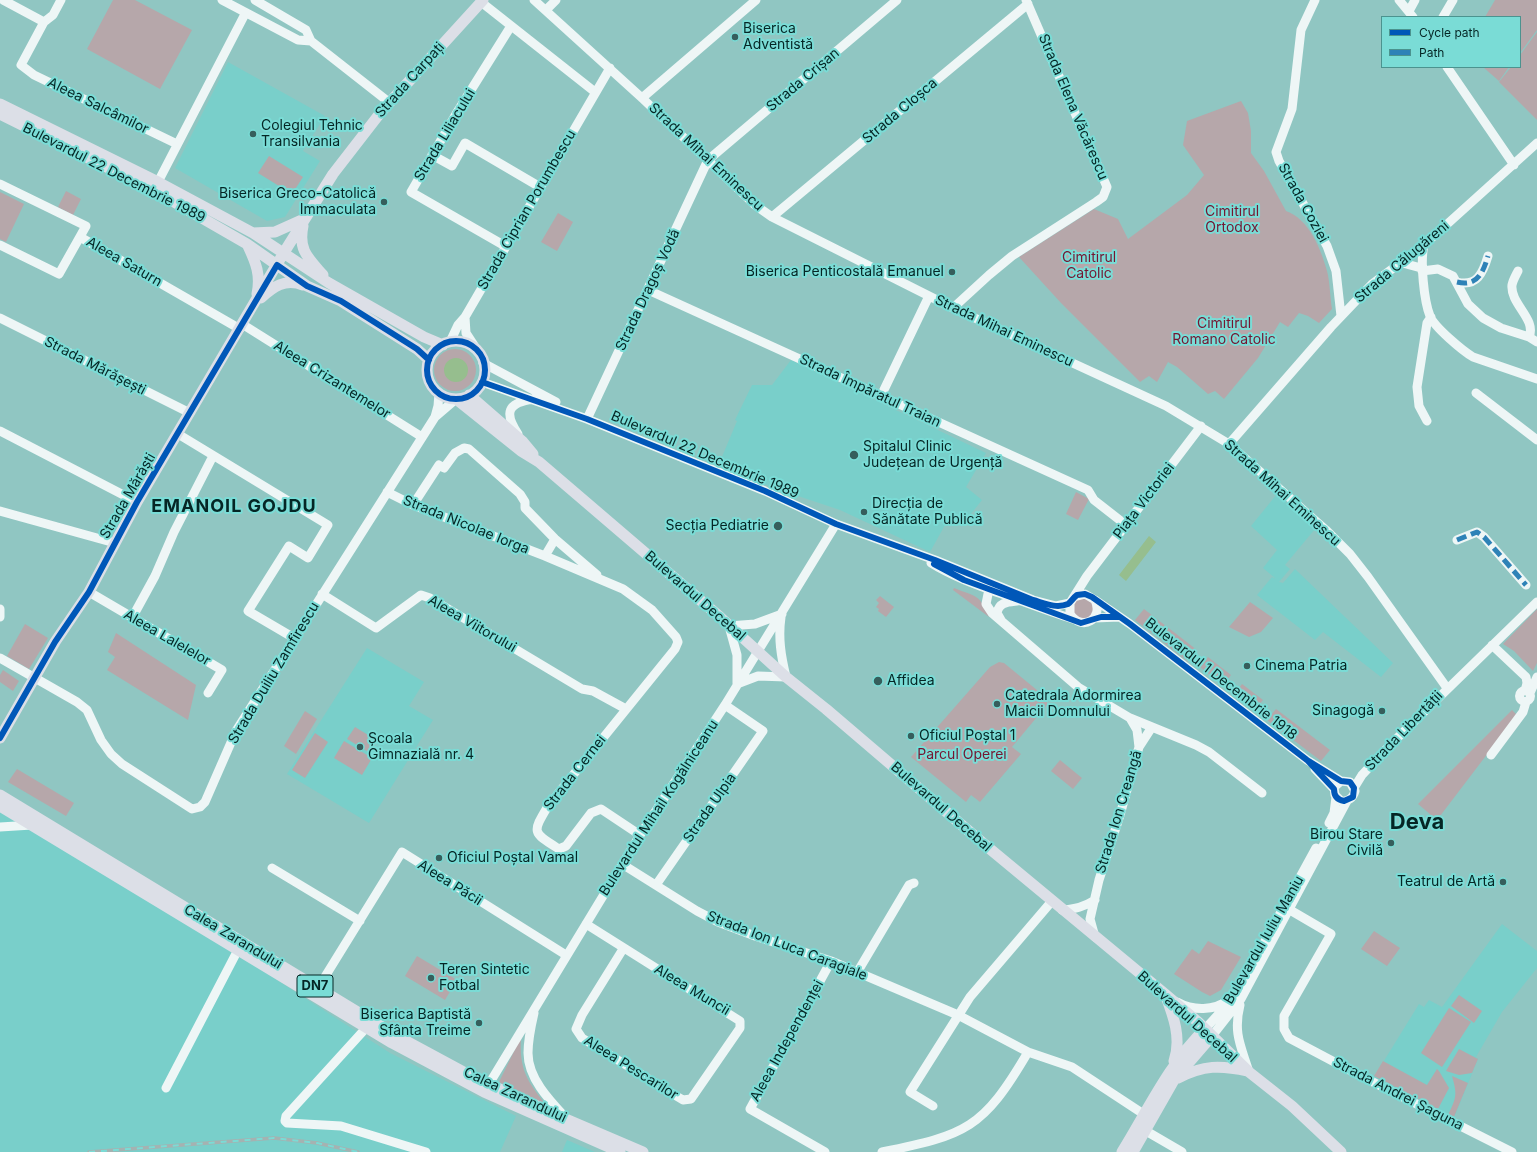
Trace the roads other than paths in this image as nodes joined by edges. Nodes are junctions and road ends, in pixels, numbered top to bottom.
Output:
1 (3, 0) edge
2 (61, 0) edge
3 (222, 0) edge
4 (255, 0) edge
5 (534, 0) edge
6 (556, 0) edge
7 (756, 0) edge
8 (897, 0) edge
9 (1315, 0) edge
10 (1399, 0) edge
11 (1415, 0) edge
12 (1453, 0) edge
13 (482, 1) edge
14 (1027, 2) edge
15 (264, 5) junction
16 (546, 10) junction
17 (245, 14) junction
18 (1411, 14) edge
19 (1444, 16) edge
20 (257, 19) junction
21 (44, 22) junction
22 (512, 26) junction
23 (311, 41) junction
24 (610, 68) junction
25 (1448, 68) edge
26 (595, 92) junction
27 (642, 98) junction
28 (390, 103) junction
29 (0, 104) edge
30 (0, 114) edge
31 (1537, 143) edge
32 (177, 144) junction
33 (432, 155) junction
34 (708, 160) junction
35 (1514, 165) junction
36 (158, 182) junction
37 (0, 184) edge
38 (540, 187) junction
39 (772, 217) junction
40 (305, 219) junction
41 (253, 233) junction
42 (80, 237) junction
43 (247, 244) junction
44 (0, 245) edge
45 (505, 246) junction
46 (1424, 246) junction
47 (283, 254) junction
48 (1488, 256) dead end
49 (1400, 262) junction
50 (277, 265) junction
51 (1422, 270) junction
52 (1518, 271) dead end
53 (1457, 282) junction
54 (329, 283) junction
55 (307, 286) junction
56 (648, 290) junction
57 (929, 296) junction
58 (255, 304) junction
59 (953, 308) junction
60 (1341, 316) junction
61 (465, 317) junction
62 (0, 318) edge
63 (1430, 318) junction
64 (241, 327) junction
65 (1533, 340) edge
66 (446, 343) junction
67 (481, 358) junction
68 (429, 360) junction
69 (1537, 379) edge
70 (482, 382) junction
71 (438, 393) junction
72 (1476, 393) dead end
73 (470, 395) junction
74 (881, 396) junction
75 (456, 399) junction
76 (535, 399) junction
77 (190, 414) junction
78 (434, 417) junction
79 (587, 419) junction
80 (1427, 421) dead end
81 (1201, 426) junction
82 (0, 431) edge
83 (178, 434) junction
84 (422, 437) junction
85 (1537, 440) edge
86 (523, 442) junction
87 (1229, 444) junction
88 (213, 456) junction
89 (539, 462) junction
90 (386, 492) junction
91 (137, 502) junction
92 (413, 506) junction
93 (0, 511) edge
94 (836, 524) junction
95 (1126, 525) junction
96 (555, 539) junction
97 (1457, 540) dead end
98 (115, 543) junction
99 (918, 554) junction
100 (545, 556) junction
101 (1087, 576) junction
102 (604, 581) junction
103 (1526, 585) dead end
104 (989, 589) junction
105 (89, 592) junction
106 (1006, 592) junction
107 (322, 594) junction
108 (1093, 598) junction
109 (1017, 600) junction
110 (1072, 600) junction
111 (1537, 602) edge
112 (0, 609) edge
113 (992, 613) junction
114 (782, 614) junction
115 (0, 617) edge
116 (1121, 617) junction
117 (132, 618) junction
118 (1073, 618) junction
119 (1094, 618) junction
120 (1001, 620) junction
121 (728, 626) junction
122 (294, 638) junction
123 (1492, 645) junction
124 (675, 649) joint
125 (757, 651) junction
126 (0, 658) edge
127 (786, 677) junction
128 (1537, 677) edge
129 (34, 678) junction
130 (737, 684) junction
131 (1447, 688) junction
132 (208, 693) dead end
133 (1530, 697) edge
134 (725, 705) junction
135 (626, 709) junction
136 (1130, 718) junction
137 (1152, 727) junction
138 (0, 738) edge
139 (1139, 747) junction
140 (1491, 755) dead end
141 (1307, 760) junction
142 (1348, 783) junction
143 (1262, 793) dead end
144 (1335, 793) junction
145 (0, 797) edge
146 (1348, 800) junction
147 (32, 825) junction
148 (0, 827) edge
149 (640, 835) junction
150 (622, 864) junction
151 (272, 868) dead end
152 (914, 883) dead end
153 (656, 885) junction
154 (1095, 900) junction
155 (1052, 902) junction
156 (1062, 910) junction
157 (1290, 910) junction
158 (360, 920) junction
159 (586, 924) junction
160 (1095, 937) junction
161 (240, 947) junction
162 (623, 949) junction
163 (566, 955) junction
164 (831, 961) junction
165 (858, 971) junction
166 (318, 988) junction
167 (1165, 994) junction
168 (1238, 997) junction
169 (535, 1006) junction
170 (958, 1015) junction
171 (366, 1028) junction
172 (1208, 1032) junction
173 (1028, 1052) junction
174 (1172, 1066) junction
175 (1248, 1072) junction
176 (1174, 1080) junction
177 (166, 1088) dead end
178 (486, 1088) junction
179 (691, 1099) joint
180 (933, 1106) dead end
181 (1145, 1115) junction
182 (568, 1120) junction
183 (1146, 1131) junction
184 (426, 1152) edge
185 (620, 1152) edge
186 (643, 1152) edge
187 (825, 1152) edge
188 (882, 1152) edge
189 (1122, 1152) edge
190 (1133, 1152) edge
191 (1182, 1152) edge
192 (1341, 1152) edge
193 (1512, 1152) edge

1 - 21 street
2 - 21 street
3 - 17 street
4 - 15 street
5 - 16 street, Strada Mihai Eminescu
6 - 16 street
7 - 27 street
8 - 34 street, Strada Crișan
9 - 60 street, Strada Coziei
10 - 18 street
11 - 18 street
12 - 19 street
13 - 22 street
13 - 28 main road, Strada Carpați
14 - 39 street, Strada Cloșca
14 - 59 street, Strada Elena Văcărescu
15 - 20 street
15 - 23 street
16 - 24 street, Strada Mihai Eminescu
17 - 20 street
17 - 32 street
20 - 23 street
21 - 32 street, Aleea Salcâmilor
22 - 26 street
22 - 33 street, Strada Liliacului
23 - 28 street
24 - 26 street, Strada Ciprian Porumbescu
24 - 27 street, Strada Mihai Eminescu
25 - 35 street
26 - 38 street, Strada Ciprian Porumbescu
27 - 34 street, Strada Mihai Eminescu
28 - 40 main road, Strada Carpați
29 - 36 main road, Bulevardul 22 Decembrie 1989
30 - 43 main road, Bulevardul 22 Decembrie 1989
31 - 35 street, Strada Călugăreni
32 - 36 street
33 - 38 street
33 - 45 street, Strada Liliacului
34 - 39 street, Strada Mihai Eminescu
34 - 56 street, Strada Dragoș Vodă
35 - 46 street, Strada Călugăreni
36 - 41 main road, Bulevardul 22 Decembrie 1989
37 - 42 street, Aleea Saturn
38 - 45 street, Strada Ciprian Porumbescu
39 - 57 street, Strada Mihai Eminescu
40 - 41 main road
40 - 47 main road, Strada Carpați
40 - 54 main road
41 - 47 main road, Bulevardul 22 Decembrie 1989
42 - 44 street
42 - 64 street, Aleea Saturn
43 - 50 main road, Bulevardul 22 Decembrie 1989
43 - 58 main road
45 - 61 street, Strada Ciprian Porumbescu
46 - 49 street, Strada Călugăreni
46 - 51 street
47 - 50 main road, Strada Carpați
47 - 54 main road, Bulevardul 22 Decembrie 1989
48 - 53 street
49 - 51 street
49 - 60 street, Strada Călugăreni
50 - 55 main road, Bulevardul 22 Decembrie 1989
50 - 58 main road, Strada Mărăști
51 - 53 street
51 - 63 street
52 - 65 street
53 - 65 street
54 - 66 main road, Bulevardul 22 Decembrie 1989
55 - 58 main road
55 - 68 main road, Bulevardul 22 Decembrie 1989
56 - 74 street, Strada Împăratul Traian
56 - 79 street, Strada Dragoș Vodă
57 - 59 street, Strada Mihai Eminescu
57 - 74 street
58 - 64 main road, Strada Mărăști
59 - 81 street, Strada Mihai Eminescu
60 - 87 street, Strada Călugăreni
61 - 66 street, Strada Ciprian Porumbescu
61 - 67 street
62 - 77 street, Strada Mărășești
63 - 69 street
63 - 80 street
64 - 77 main road, Strada Mărăști
64 - 84 street, Aleea Crizantemelor
66 - 67 main road
66 - 68 main road
67 - 70 main road
67 - 79 street, Bulevardul 22 Decembrie 1989
68 - 71 main road
70 - 73 main road
70 - 76 street, Bulevardul 22 Decembrie 1989
71 - 75 main road
71 - 78 street
72 - 85 street
73 - 75 main road
73 - 86 main road, Bulevardul Decebal
74 - 95 street, Strada Împăratul Traian
75 - 78 street
75 - 89 main road, Bulevardul Decebal
76 - 79 street, Bulevardul 22 Decembrie 1989
76 - 86 street
77 - 83 main road, Strada Mărăști
78 - 84 street, Strada Duiliu Zamfirescu
79 - 94 street, Bulevardul 22 Decembrie 1989
81 - 87 street, Strada Mihai Eminescu
81 - 95 street, Piața Victoriei
82 - 91 street
83 - 88 street
83 - 91 main road, Strada Mărăști
84 - 90 street, Strada Duiliu Zamfirescu
86 - 89 main road, Bulevardul Decebal
87 - 131 street, Strada Mihai Eminescu
88 - 117 street
88 - 122 street
89 - 121 main road, Bulevardul Decebal
90 - 92 street, Strada Nicolae Iorga
90 - 107 street, Strada Duiliu Zamfirescu
91 - 98 main road, Strada Mărăști
92 - 96 street
92 - 100 street, Strada Nicolae Iorga
93 - 98 street
94 - 99 street, Bulevardul 22 Decembrie 1989
94 - 114 street, Bulevardul Mihail Kogălniceanu
95 - 101 street, Piața Victoriei
96 - 100 street, Strada Nicolae Iorga
96 - 102 street
97 - 103 street
98 - 105 main road, Strada Mărăști
99 - 104 street, Bulevardul 22 Decembrie 1989
99 - 106 street, Bulevardul 22 Decembrie 1989
100 - 102 street, Strada Nicolae Iorga
101 - 108 street
101 - 110 street, Piața Victoriei
102 - 124 street, Strada Nicolae Iorga
104 - 106 street, Bulevardul 22 Decembrie 1989
104 - 113 street
105 - 117 street, Aleea Lalelelor
105 - 129 main road, Strada Mărăști
106 - 109 street, Bulevardul 22 Decembrie 1989
106 - 110 street, Bulevardul 22 Decembrie 1989
106 - 113 street
107 - 122 street, Strada Duiliu Zamfirescu
107 - 135 street, Aleea Viitorului
108 - 110 street
108 - 116 street, Bulevardul 1 Decembrie 1918
108 - 119 street
109 - 118 street, Bulevardul 22 Decembrie 1989
109 - 120 street
110 - 118 street
111 - 123 street, Strada Libertății
112 - 115 street
113 - 120 street
114 - 121 street
114 - 125 street, Bulevardul Mihail Kogălniceanu
114 - 127 street
116 - 119 street
116 - 141 street, Bulevardul 1 Decembrie 1918
117 - 132 street, Aleea Lalelelor
118 - 119 street
120 - 136 street
121 - 125 main road, Bulevardul Decebal
121 - 130 street
122 - 129 street, Strada Duiliu Zamfirescu
123 - 131 street, Strada Libertății
123 - 133 street
124 - 135 street, Strada Cernei
125 - 127 main road, Bulevardul Decebal
125 - 130 street, Bulevardul Mihail Kogălniceanu
126 - 129 street
127 - 130 street
127 - 155 main road, Bulevardul Decebal
128 - 133 street
129 - 138 main road, Strada Mărăști
130 - 134 street, Bulevardul Mihail Kogălniceanu
131 - 142 street, Strada Libertății
133 - 140 street
134 - 149 street, Bulevardul Mihail Kogălniceanu
134 - 153 street, Strada Ulpia
135 - 149 street, Strada Cernei
136 - 137 street
136 - 139 street
137 - 139 street, Strada Ion Creangă
137 - 143 street
139 - 154 street, Strada Ion Creangă
141 - 142 street
141 - 144 street
142 - 144 street
142 - 146 street
144 - 146 street
144 - 168 street, Bulevardul Iuliu Maniu
145 - 147 main road, Calea Zarandului / DN7
145 - 161 main road, Calea Zarandului / DN7
146 - 157 street, Bulevardul Iuliu Maniu
147 - 148 street
147 - 161 main road, Calea Zarandului / DN7
149 - 150 street, Bulevardul Mihail Kogălniceanu
150 - 153 street, Strada Ion Luca Caragiale
150 - 159 street, Bulevardul Mihail Kogălniceanu
151 - 158 street
152 - 165 street
153 - 164 street, Strada Ion Luca Caragiale
154 - 156 street
154 - 160 street, Strada Ion Creangă
155 - 156 main road, Bulevardul Decebal
155 - 170 street
156 - 160 main road, Bulevardul Decebal
157 - 168 street, Bulevardul Iuliu Maniu
157 - 193 street, Strada Andrei Șaguna
158 - 163 street, Aleea Păcii
158 - 166 street, Aleea Păcii
159 - 162 street, Aleea Muncii
159 - 163 street, Bulevardul Mihail Kogălniceanu
160 - 167 main road, Bulevardul Decebal
161 - 166 main road, Calea Zarandului / DN7
161 - 171 main road, Calea Zarandului / DN7
161 - 177 street
162 - 179 street, Aleea Pescarilor
162 - 179 street, Aleea Muncii
163 - 169 street, Bulevardul Mihail Kogălniceanu
164 - 165 street, Strada Ion Luca Caragiale
164 - 187 street, Aleea Independenței
165 - 170 street, Strada Ion Luca Caragiale
166 - 178 main road, Calea Zarandului / DN7
167 - 168 street
167 - 172 main road, Bulevardul Decebal
167 - 174 main road
168 - 172 street, Bulevardul Iuliu Maniu
168 - 175 street
169 - 178 street, Bulevardul Mihail Kogălniceanu
169 - 182 street
170 - 173 street, Strada Ion Luca Caragiale
170 - 180 street
171 - 178 main road, Calea Zarandului / DN7
171 - 184 street
172 - 174 main road, Bulevardul Iuliu Maniu
172 - 175 main road, Bulevardul Decebal
172 - 176 main road, Bulevardul Iuliu Maniu
173 - 181 street, Strada Ion Luca Caragiale
173 - 188 street
174 - 181 main road, Bulevardul Iuliu Maniu
175 - 176 main road
175 - 192 main road, Bulevardul Decebal
176 - 183 main road, Bulevardul Iuliu Maniu
178 - 182 main road, Calea Zarandului / DN7
178 - 185 main road, Calea Zarandului / DN7
181 - 189 main road, Bulevardul Iuliu Maniu
182 - 186 main road, Calea Zarandului / DN7
183 - 190 main road, Bulevardul Iuliu Maniu
183 - 191 street

